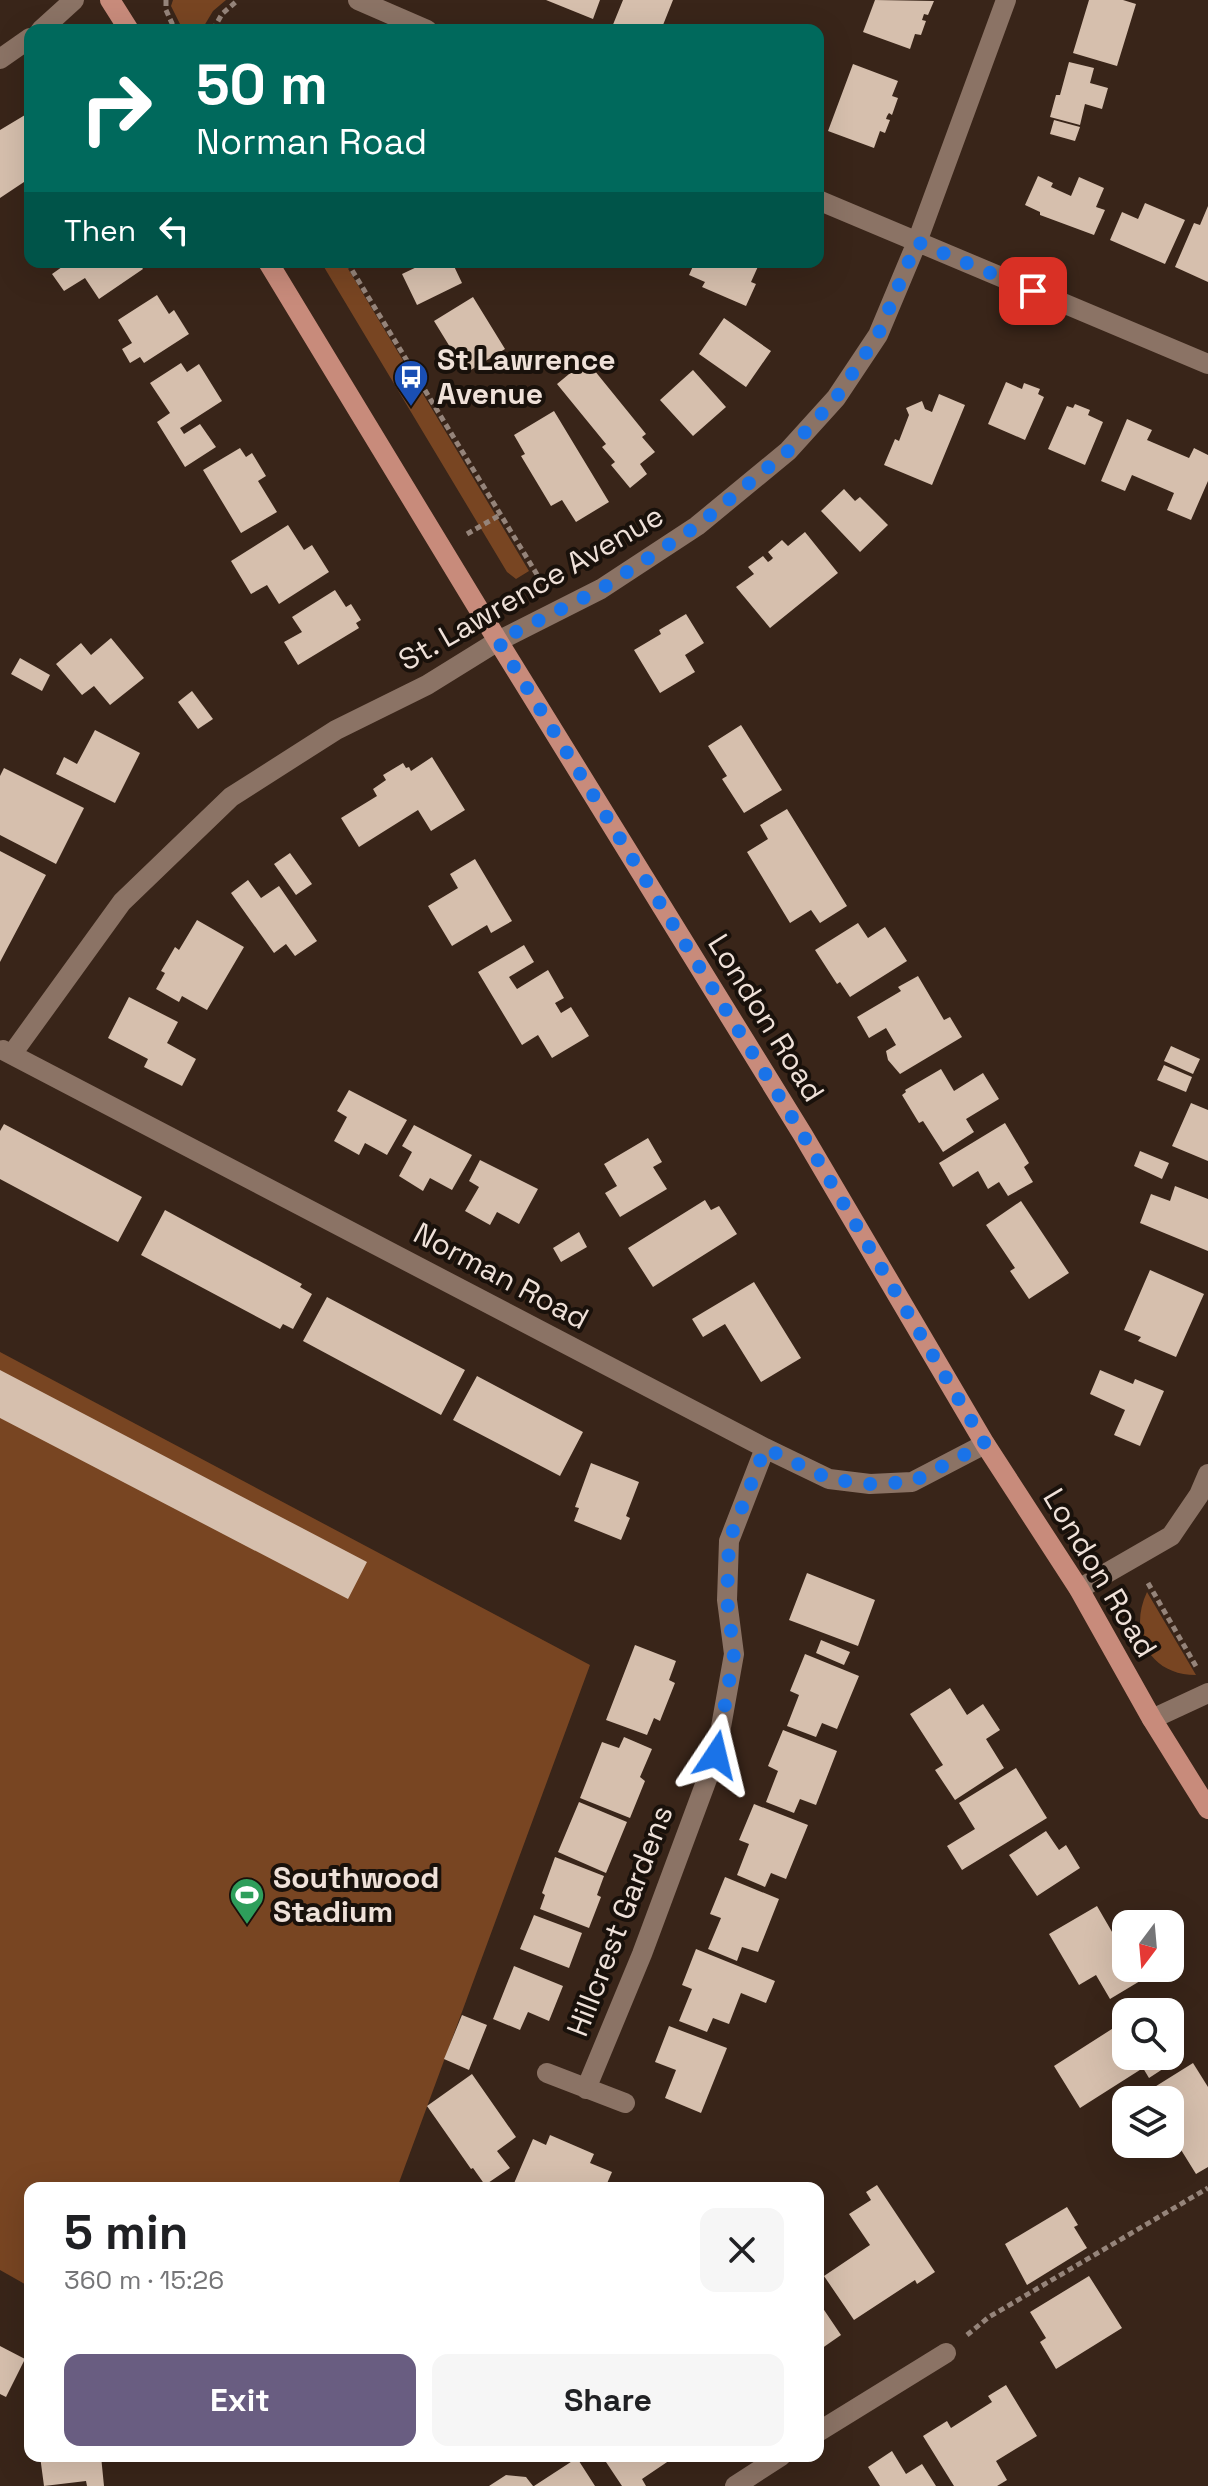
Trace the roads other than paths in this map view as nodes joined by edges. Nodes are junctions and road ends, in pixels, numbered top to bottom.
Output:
1 (74, 0) edge
2 (110, 0) edge
3 (358, 0) edge
4 (1006, 0) edge
5 (48, 24) edge
6 (125, 24) edge
7 (413, 24) edge
8 (24, 42) edge
9 (0, 59) edge
10 (824, 203) edge
11 (917, 242) junction
12 (272, 268) edge
13 (1208, 364) edge
14 (498, 641) junction
15 (6, 1051) edge
16 (985, 1444) junction
17 (765, 1448) junction
18 (1208, 1474) edge
19 (1079, 1589) junction
20 (1208, 1693) edge
21 (1152, 1719) junction
22 (1208, 1809) edge
23 (547, 2073) dead end
24 (586, 2089) junction
25 (625, 2103) dead end
26 (946, 2353) road end
27 (824, 2428) edge
28 (772, 2462) edge
29 (735, 2486) edge

1 - 5 street
2 - 6 main road
3 - 7 street
4 - 11 street, St. Lawrence Avenue
8 - 9 street
10 - 11 street
11 - 13 street
11 - 14 street, St. Lawrence Avenue
12 - 14 main road, London Road
14 - 15 street, St. Lawrence Avenue
14 - 16 main road, London Road
15 - 17 street, Norman Road
16 - 17 street, Norman Road
16 - 19 main road, London Road
17 - 24 street, Hillcrest Gardens
18 - 19 street
19 - 21 main road, London Road
20 - 21 street
21 - 22 main road, London Road
23 - 24 street
24 - 25 street
26 - 27 street
28 - 29 street

